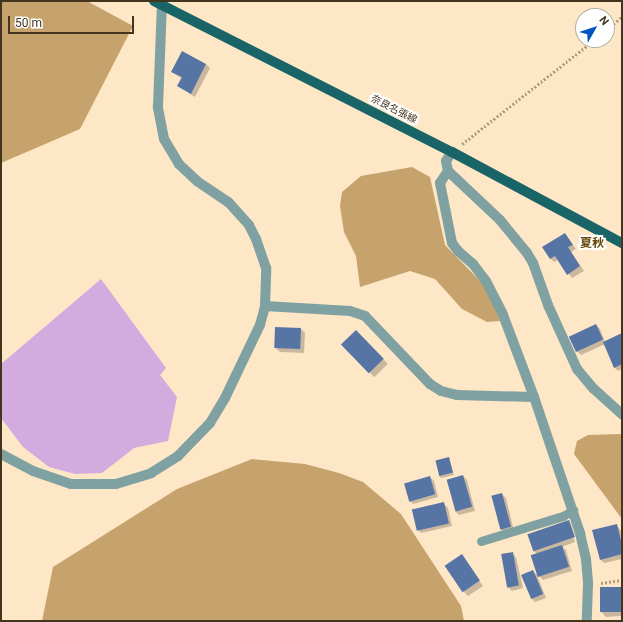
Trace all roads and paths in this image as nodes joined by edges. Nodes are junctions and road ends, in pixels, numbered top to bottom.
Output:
1 (158, 3) edge
2 (584, 48) edge
3 (452, 152) junction
4 (448, 171) junction
5 (622, 243) edge
6 (265, 306) junction
7 (534, 397) junction
8 (622, 414) edge
9 (1, 454) edge
10 (573, 510) junction
11 (481, 541) dead end
12 (622, 580) edge
13 (588, 584) junction
14 (587, 621) edge

1 - 3 main road, 奈良名張線
1 - 6 street
2 - 3 path
3 - 4 street
3 - 5 main road, 奈良名張線
4 - 7 street
4 - 8 street
6 - 7 street
6 - 9 street
7 - 10 street
10 - 11 lane
10 - 13 street
12 - 13 path
13 - 14 street

